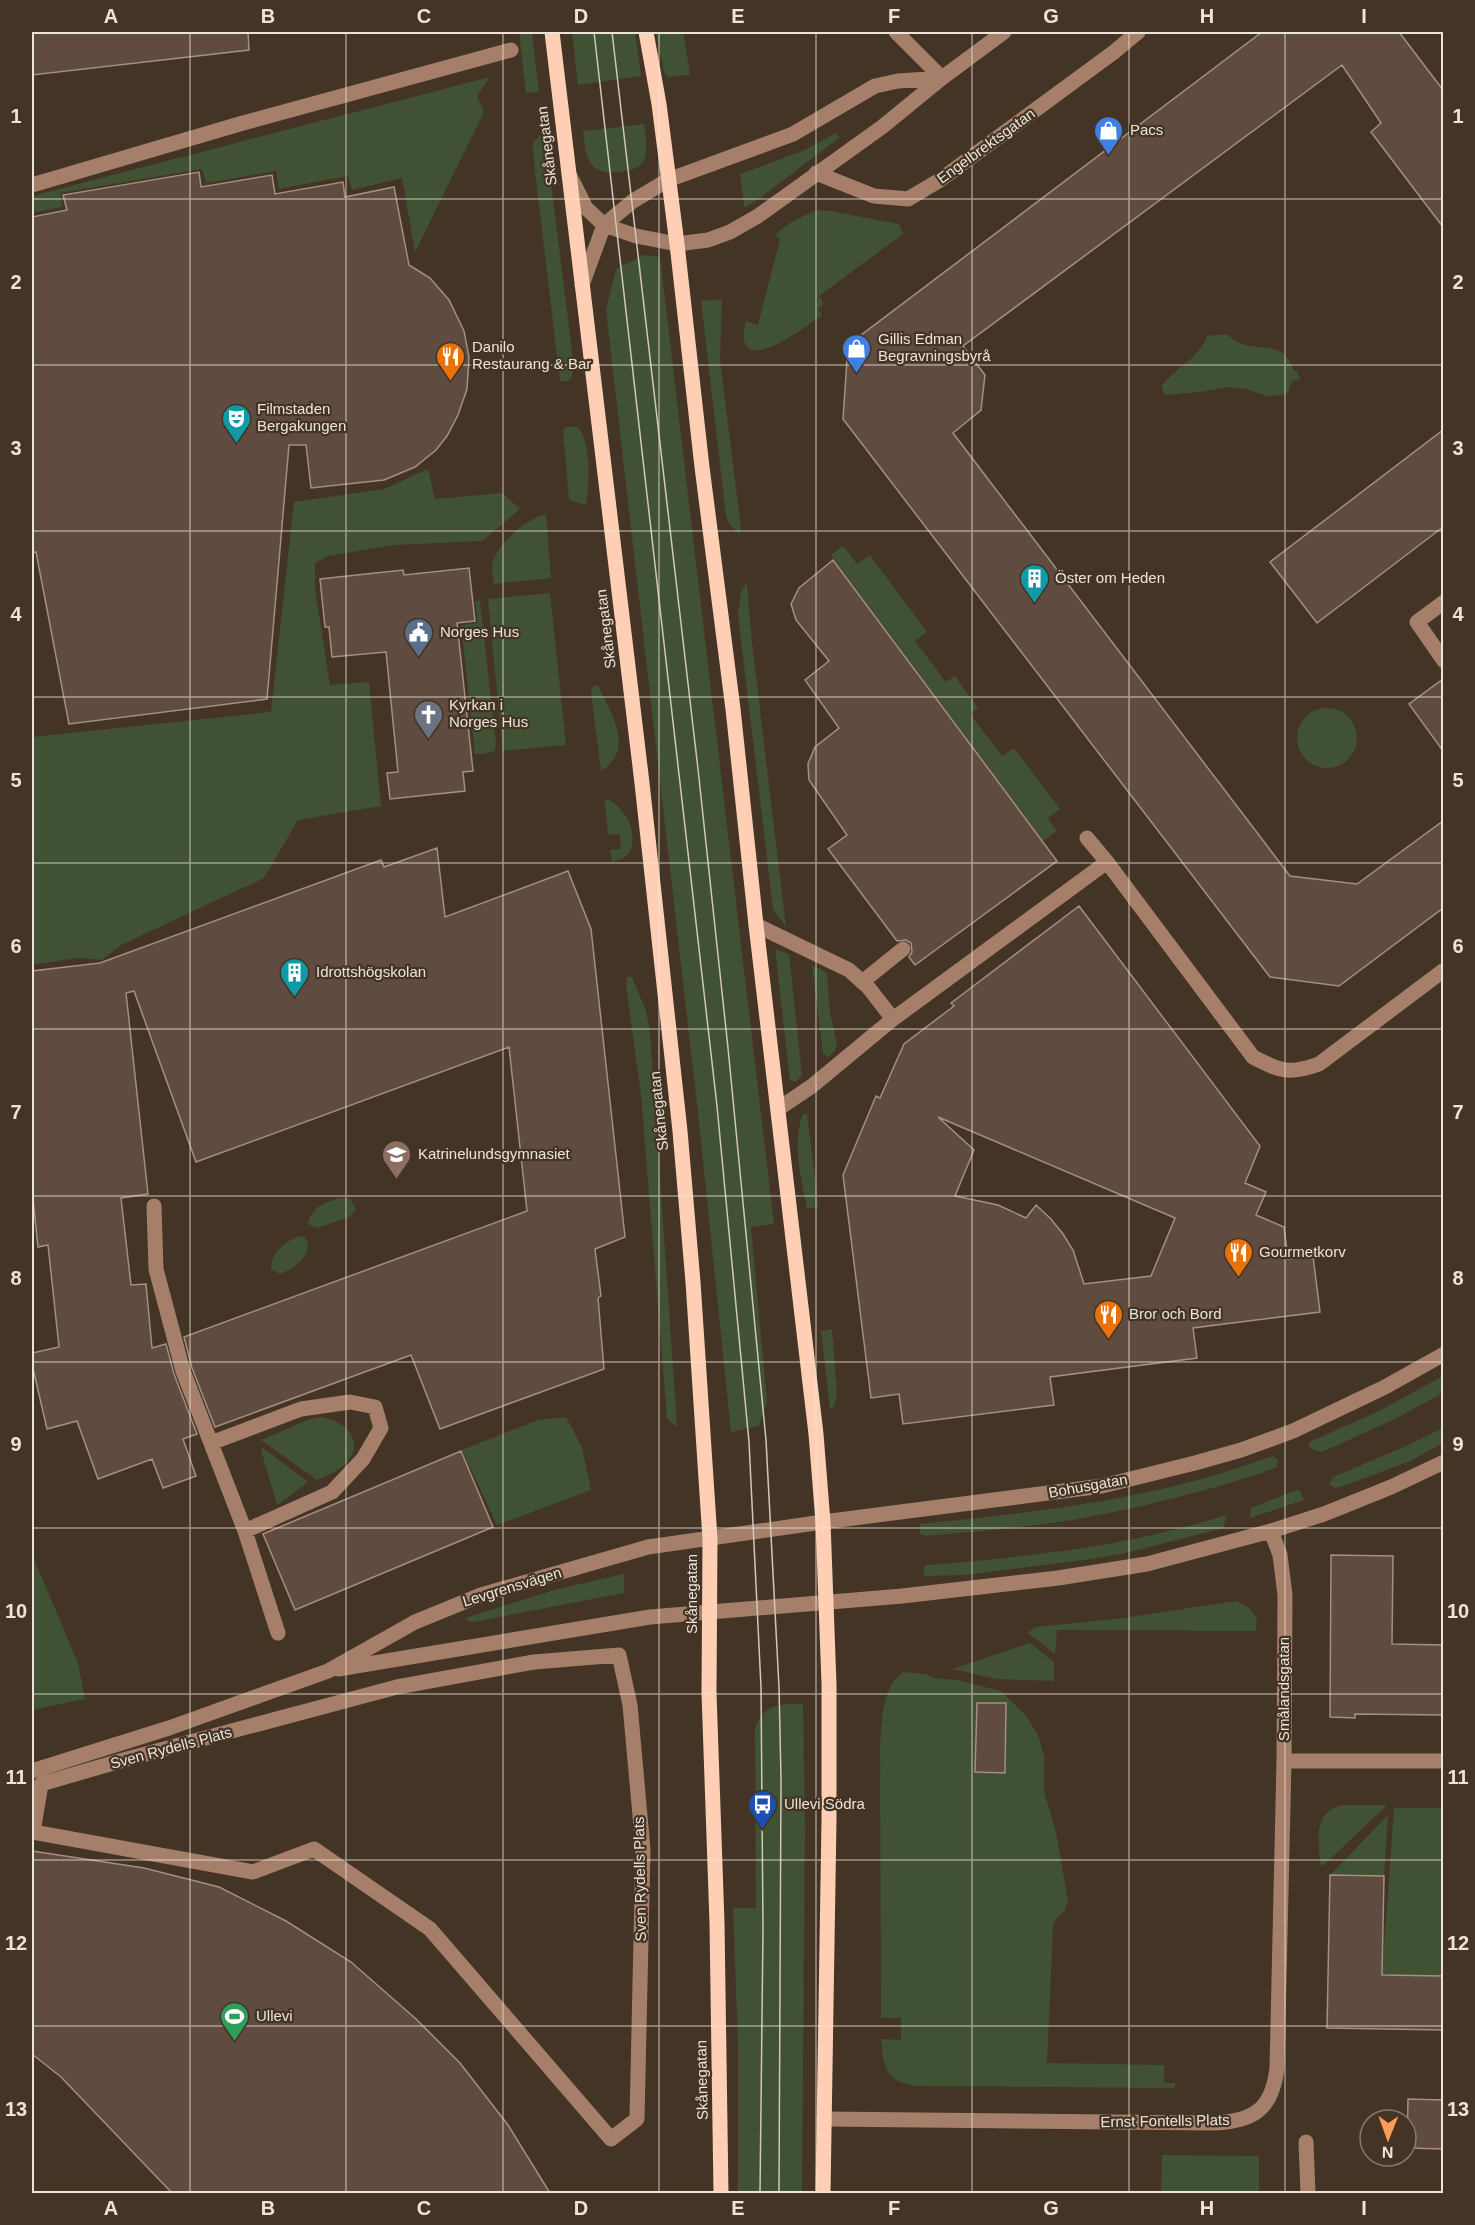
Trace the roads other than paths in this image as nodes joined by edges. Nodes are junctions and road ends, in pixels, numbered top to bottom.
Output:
1 (552, 32) edge
2 (646, 32) edge
3 (896, 32) edge
4 (1004, 32) edge
5 (1138, 32) edge
6 (511, 50) dead end
7 (942, 78) junction
8 (568, 172) junction
9 (816, 173) junction
10 (668, 180) junction
11 (32, 185) edge
12 (604, 225) junction
13 (677, 244) junction
14 (582, 285) junction
15 (1443, 602) edge
16 (1443, 661) edge
17 (1087, 838) dead end
18 (1107, 862) junction
19 (756, 926) junction
20 (903, 949) dead end
21 (1443, 970) edge
22 (862, 982) junction
23 (892, 1019) junction
24 (778, 1109) junction
25 (154, 1206) dead end
26 (1443, 1354) edge
27 (211, 1443) junction
28 (1443, 1462) edge
29 (823, 1522) junction
30 (245, 1531) junction
31 (1271, 1531) junction
32 (710, 1539) junction
33 (826, 1603) junction
34 (710, 1611) junction
35 (278, 1633) dead end
36 (328, 1671) junction
37 (1284, 1761) junction
38 (1443, 1761) edge
39 (32, 1771) edge
40 (637, 2119) joint
41 (824, 2119) junction
42 (1306, 2142) dead end
43 (721, 2193) edge
44 (823, 2193) edge
45 (1308, 2193) edge

1 - 8 main road, Skånegatan
2 - 10 main road
3 - 7 street
4 - 7 street
5 - 9 street, Engelbrektsgatan
6 - 11 street
7 - 9 street
7 - 10 street
8 - 12 street
8 - 14 main road, Skånegatan
9 - 13 street
10 - 12 street
10 - 13 main road
12 - 13 street
12 - 14 street
13 - 19 main road
14 - 32 main road, Skånegatan
15 - 16 street
17 - 18 street
18 - 21 street
18 - 23 street
19 - 22 street
19 - 24 main road
20 - 22 street
22 - 23 street
23 - 24 street
24 - 29 main road
25 - 27 street
26 - 29 street, Bohusgatan
27 - 30 street
27 - 30 street
28 - 31 street
29 - 32 street, Bohusgatan
29 - 33 main road
30 - 35 street
31 - 33 street
31 - 37 street, Smålandsgatan
32 - 34 main road, Skånegatan
32 - 36 street, Levgrensvägen
33 - 34 street
33 - 41 main road
34 - 36 street, Levgrensvägen
34 - 43 main road, Skånegatan
36 - 39 street, Levgrensvägen
37 - 38 street, Smålandsgatan
37 - 41 street, Ernst Fontells Plats
40 - 40 street, Sven Rydells Plats
41 - 44 main road
42 - 45 street

